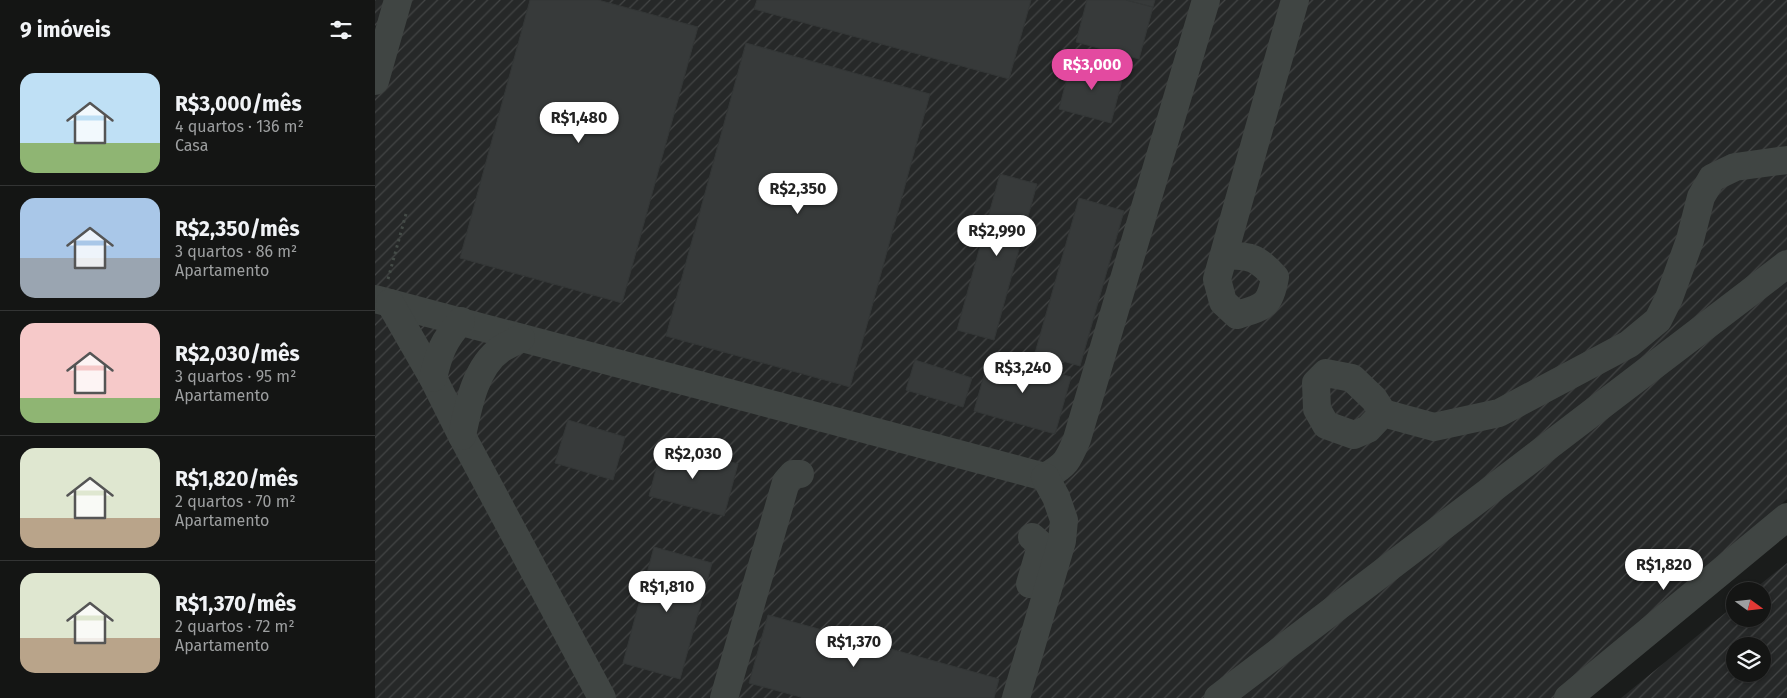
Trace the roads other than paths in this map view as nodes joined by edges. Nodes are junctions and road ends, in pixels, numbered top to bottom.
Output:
1 (398, 0) edge
2 (1206, 0) edge
3 (1295, 0) edge
4 (375, 80) edge
5 (1787, 160) edge
6 (1225, 255) dead end
7 (1787, 264) edge
8 (383, 301) edge
9 (461, 321) junction
10 (521, 338) junction
11 (433, 378) junction
12 (1383, 414) dead end
13 (462, 436) junction
14 (800, 474) dead end
15 (1045, 477) junction
16 (1787, 517) edge
17 (1033, 537) dead end
18 (602, 698) edge
19 (724, 698) edge
20 (997, 698) edge
21 (1016, 698) edge
22 (1218, 698) edge
23 (1568, 698) edge

1 - 4 street
2 - 15 street
3 - 6 street
5 - 12 street
7 - 22 street
8 - 9 street
8 - 11 street
9 - 10 street
9 - 11 street
10 - 13 street
10 - 15 street
11 - 13 street
13 - 18 street
14 - 19 street
15 - 21 street
16 - 23 street
17 - 20 street

